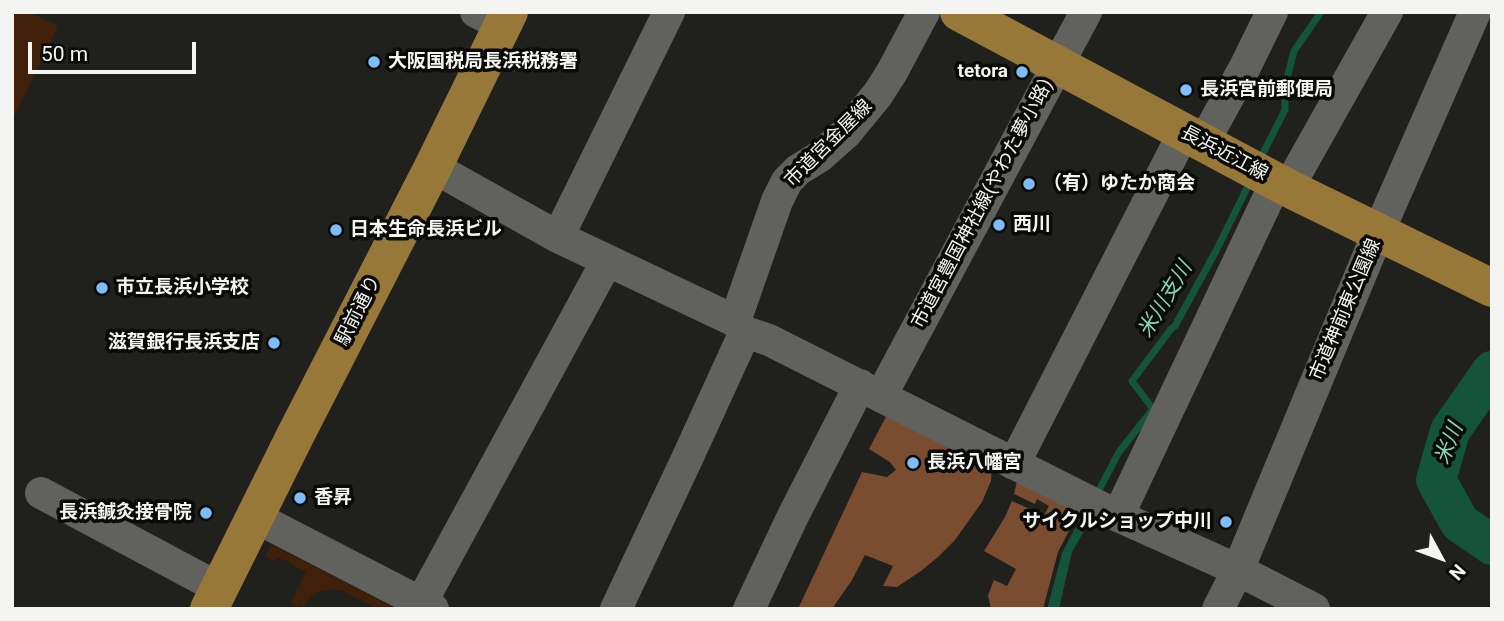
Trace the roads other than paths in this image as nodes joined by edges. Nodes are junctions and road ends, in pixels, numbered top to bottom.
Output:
1 (669, 12) edge
2 (924, 12) edge
3 (959, 12) edge
4 (1086, 12) edge
5 (1272, 12) edge
6 (1387, 12) edge
7 (1465, 15) edge
8 (496, 17) edge
9 (1057, 65) junction
10 (1193, 138) junction
11 (433, 167) junction
12 (1282, 185) junction
13 (1378, 233) junction
14 (558, 237) junction
15 (607, 261) junction
16 (1492, 288) edge
17 (740, 327) junction
18 (870, 390) junction
19 (1014, 464) junction
20 (41, 492) dead end
21 (1118, 516) junction
22 (255, 517) junction
23 (1238, 570) junction
24 (215, 598) edge
25 (427, 606) edge
26 (616, 609) edge
27 (749, 609) edge
28 (1218, 609) edge
29 (1314, 609) edge

1 - 14 street
2 - 17 street, 市道宮金屋線
3 - 9 main road, 長浜近江線
4 - 9 street, 市道宮豊国神社線(やわた夢小路)
5 - 10 street
6 - 12 street
7 - 13 street, 市道神前東公園線
8 - 11 main road, 駅前通り
9 - 10 main road, 長浜近江線
9 - 18 street, 市道宮豊国神社線(やわた夢小路)
10 - 12 main road, 長浜近江線
10 - 19 street
11 - 14 street
11 - 22 main road, 駅前通り
12 - 13 main road, 長浜近江線
12 - 21 street
13 - 16 main road, 長浜近江線
13 - 23 street, 市道神前東公園線
14 - 15 street
15 - 17 street
15 - 25 street
17 - 18 street
17 - 26 street, 市道宮金屋線
18 - 19 street
18 - 27 street, 市道宮豊国神社線(やわた夢小路)
19 - 21 street
20 - 24 street
21 - 23 street
22 - 24 main road, 駅前通り
22 - 25 street
23 - 28 street, 市道神前東公園線
23 - 29 street

